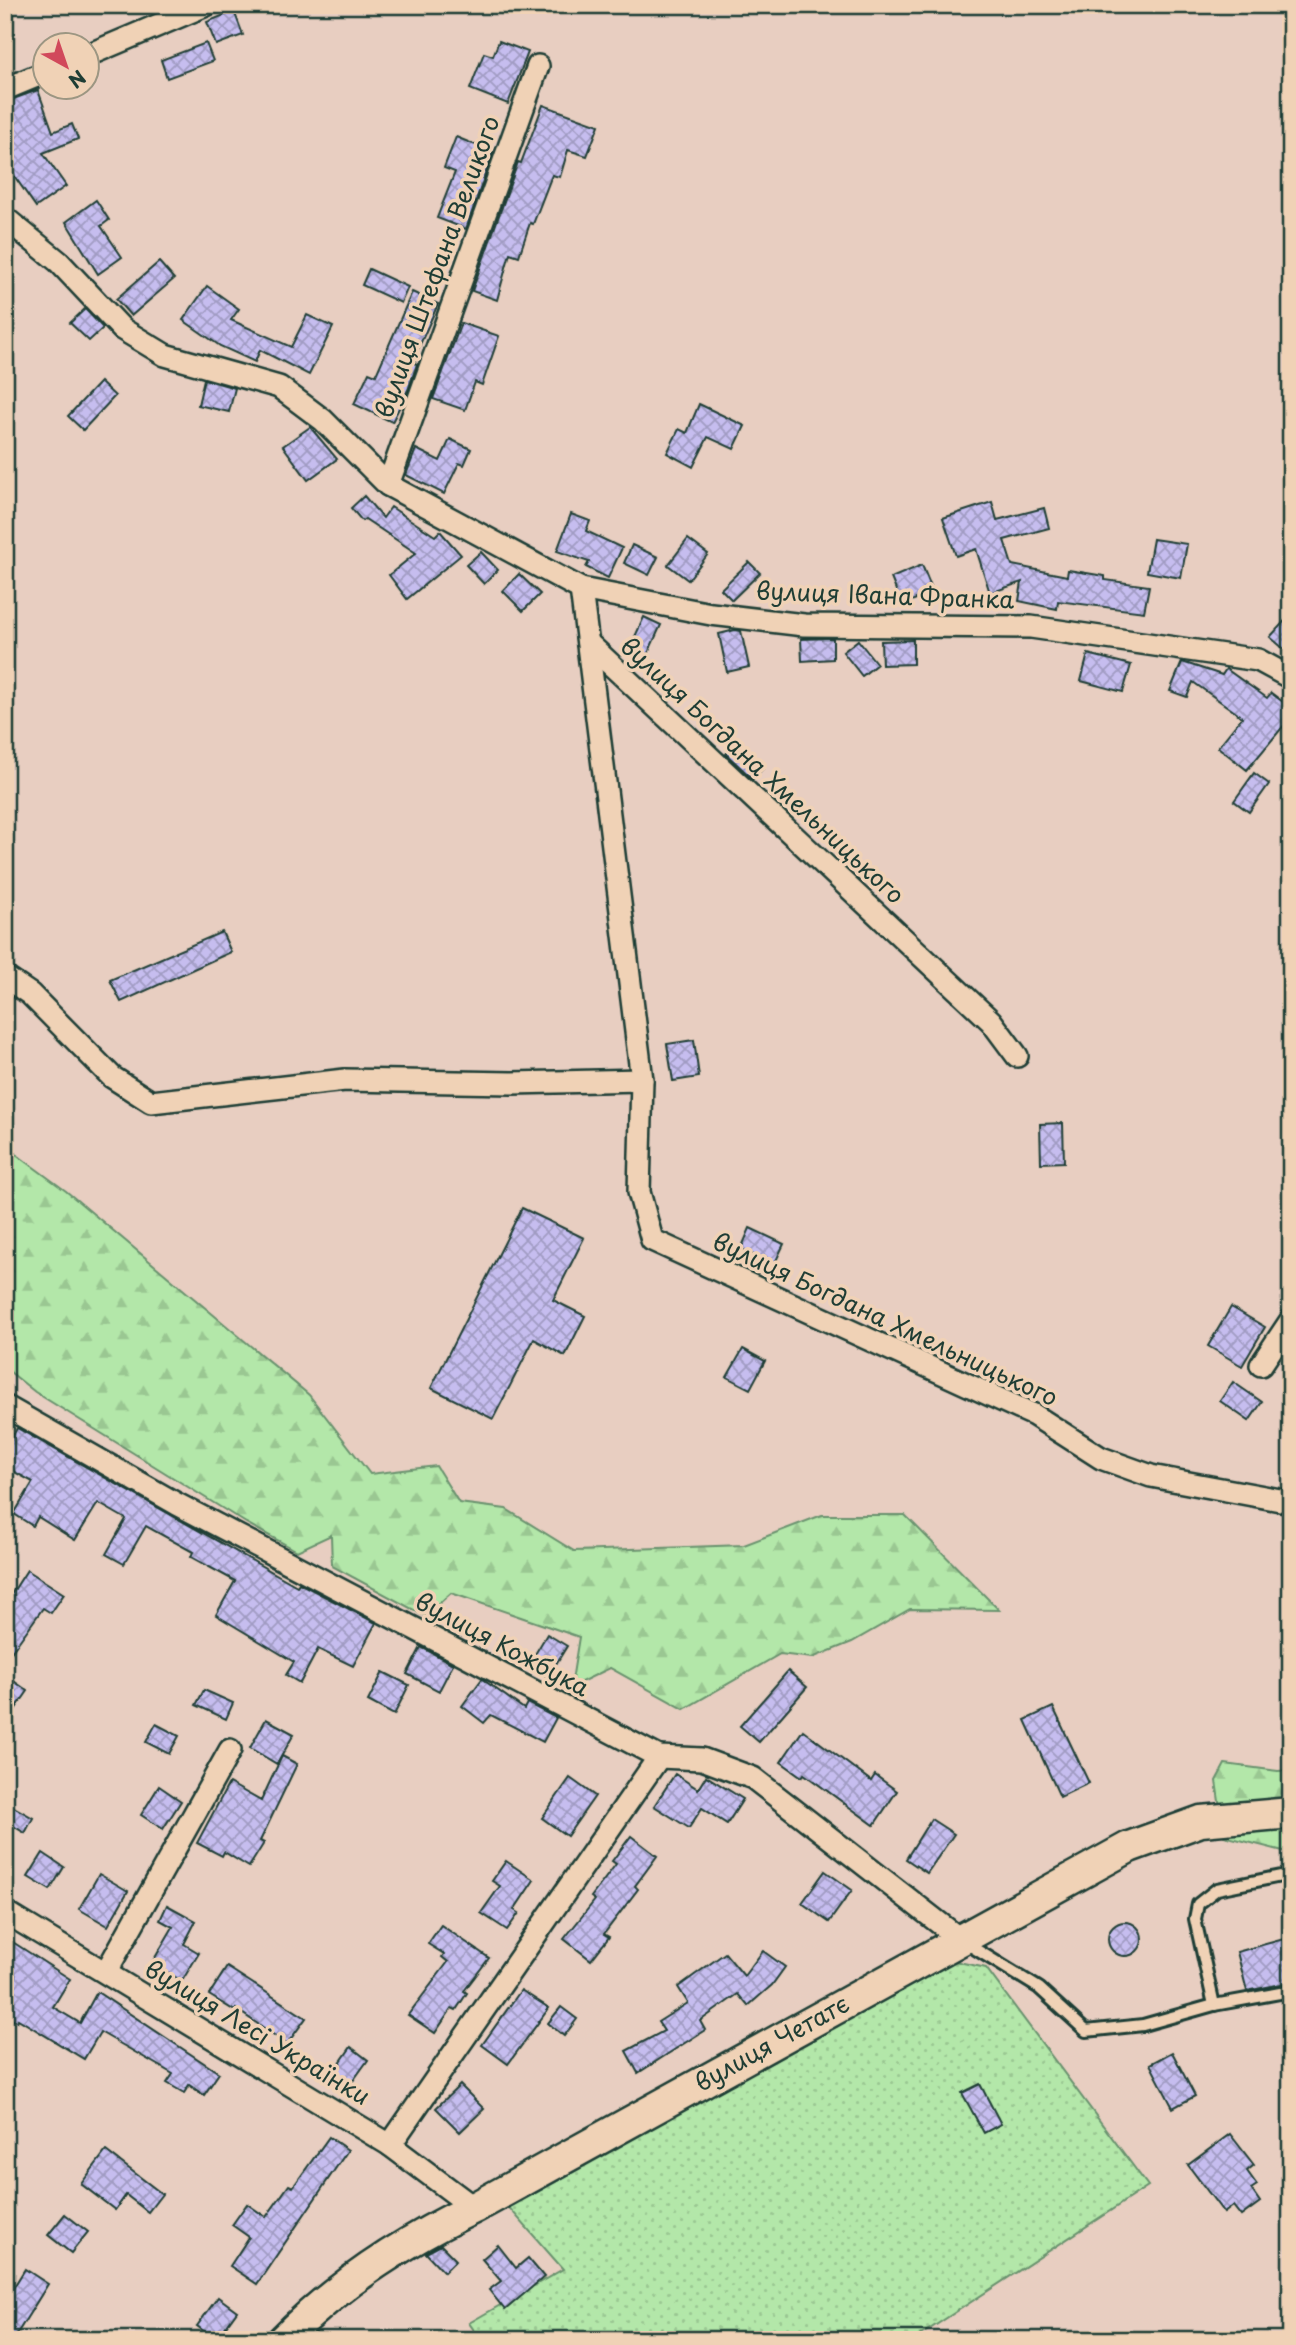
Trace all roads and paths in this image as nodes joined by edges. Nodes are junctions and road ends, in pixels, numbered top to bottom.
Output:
1 (206, 5) edge
2 (102, 49) edge
3 (538, 66) dead end
4 (32, 78) edge
5 (5, 89) edge
6 (5, 218) edge
7 (388, 485) junction
8 (581, 589) junction
9 (588, 643) junction
10 (1291, 678) edge
11 (5, 977) edge
12 (1017, 1056) dead end
13 (642, 1080) junction
14 (1291, 1320) edge
15 (1261, 1365) dead end
16 (5, 1406) edge
17 (1291, 1502) edge
18 (230, 1750) dead end
19 (659, 1758) junction
20 (1291, 1813) edge
21 (1291, 1874) edge
22 (5, 1912) edge
23 (961, 1940) junction
24 (106, 1972) junction
25 (1291, 1991) edge
26 (1214, 2005) junction
27 (390, 2145) junction
28 (474, 2208) junction
29 (283, 2340) edge

1 - 2 street
3 - 7 street, вулиця Штефана Великого
4 - 5 street
6 - 7 street, вулиця Івана Франка
7 - 8 street, вулиця Івана Франка
8 - 9 street, вулиця Богдана Хмельницького
8 - 10 street, вулиця Івана Франка
9 - 12 street, вулиця Богдана Хмельницького
9 - 13 street, вулиця Богдана Хмельницького
11 - 13 street
13 - 17 street, вулиця Богдана Хмельницького
14 - 15 street
16 - 19 street, вулиця Кожбука
18 - 24 street
19 - 23 street, вулиця Кожбука
19 - 27 street
20 - 23 street, вулиця Четатє
21 - 26 lane
22 - 24 street, вулиця Лесі Українки
23 - 26 lane
23 - 28 street, вулиця Четатє
24 - 27 street, вулиця Лесі Українки
25 - 26 lane
27 - 28 street, вулиця Лесі Українки
28 - 29 street, вулиця Четатє

